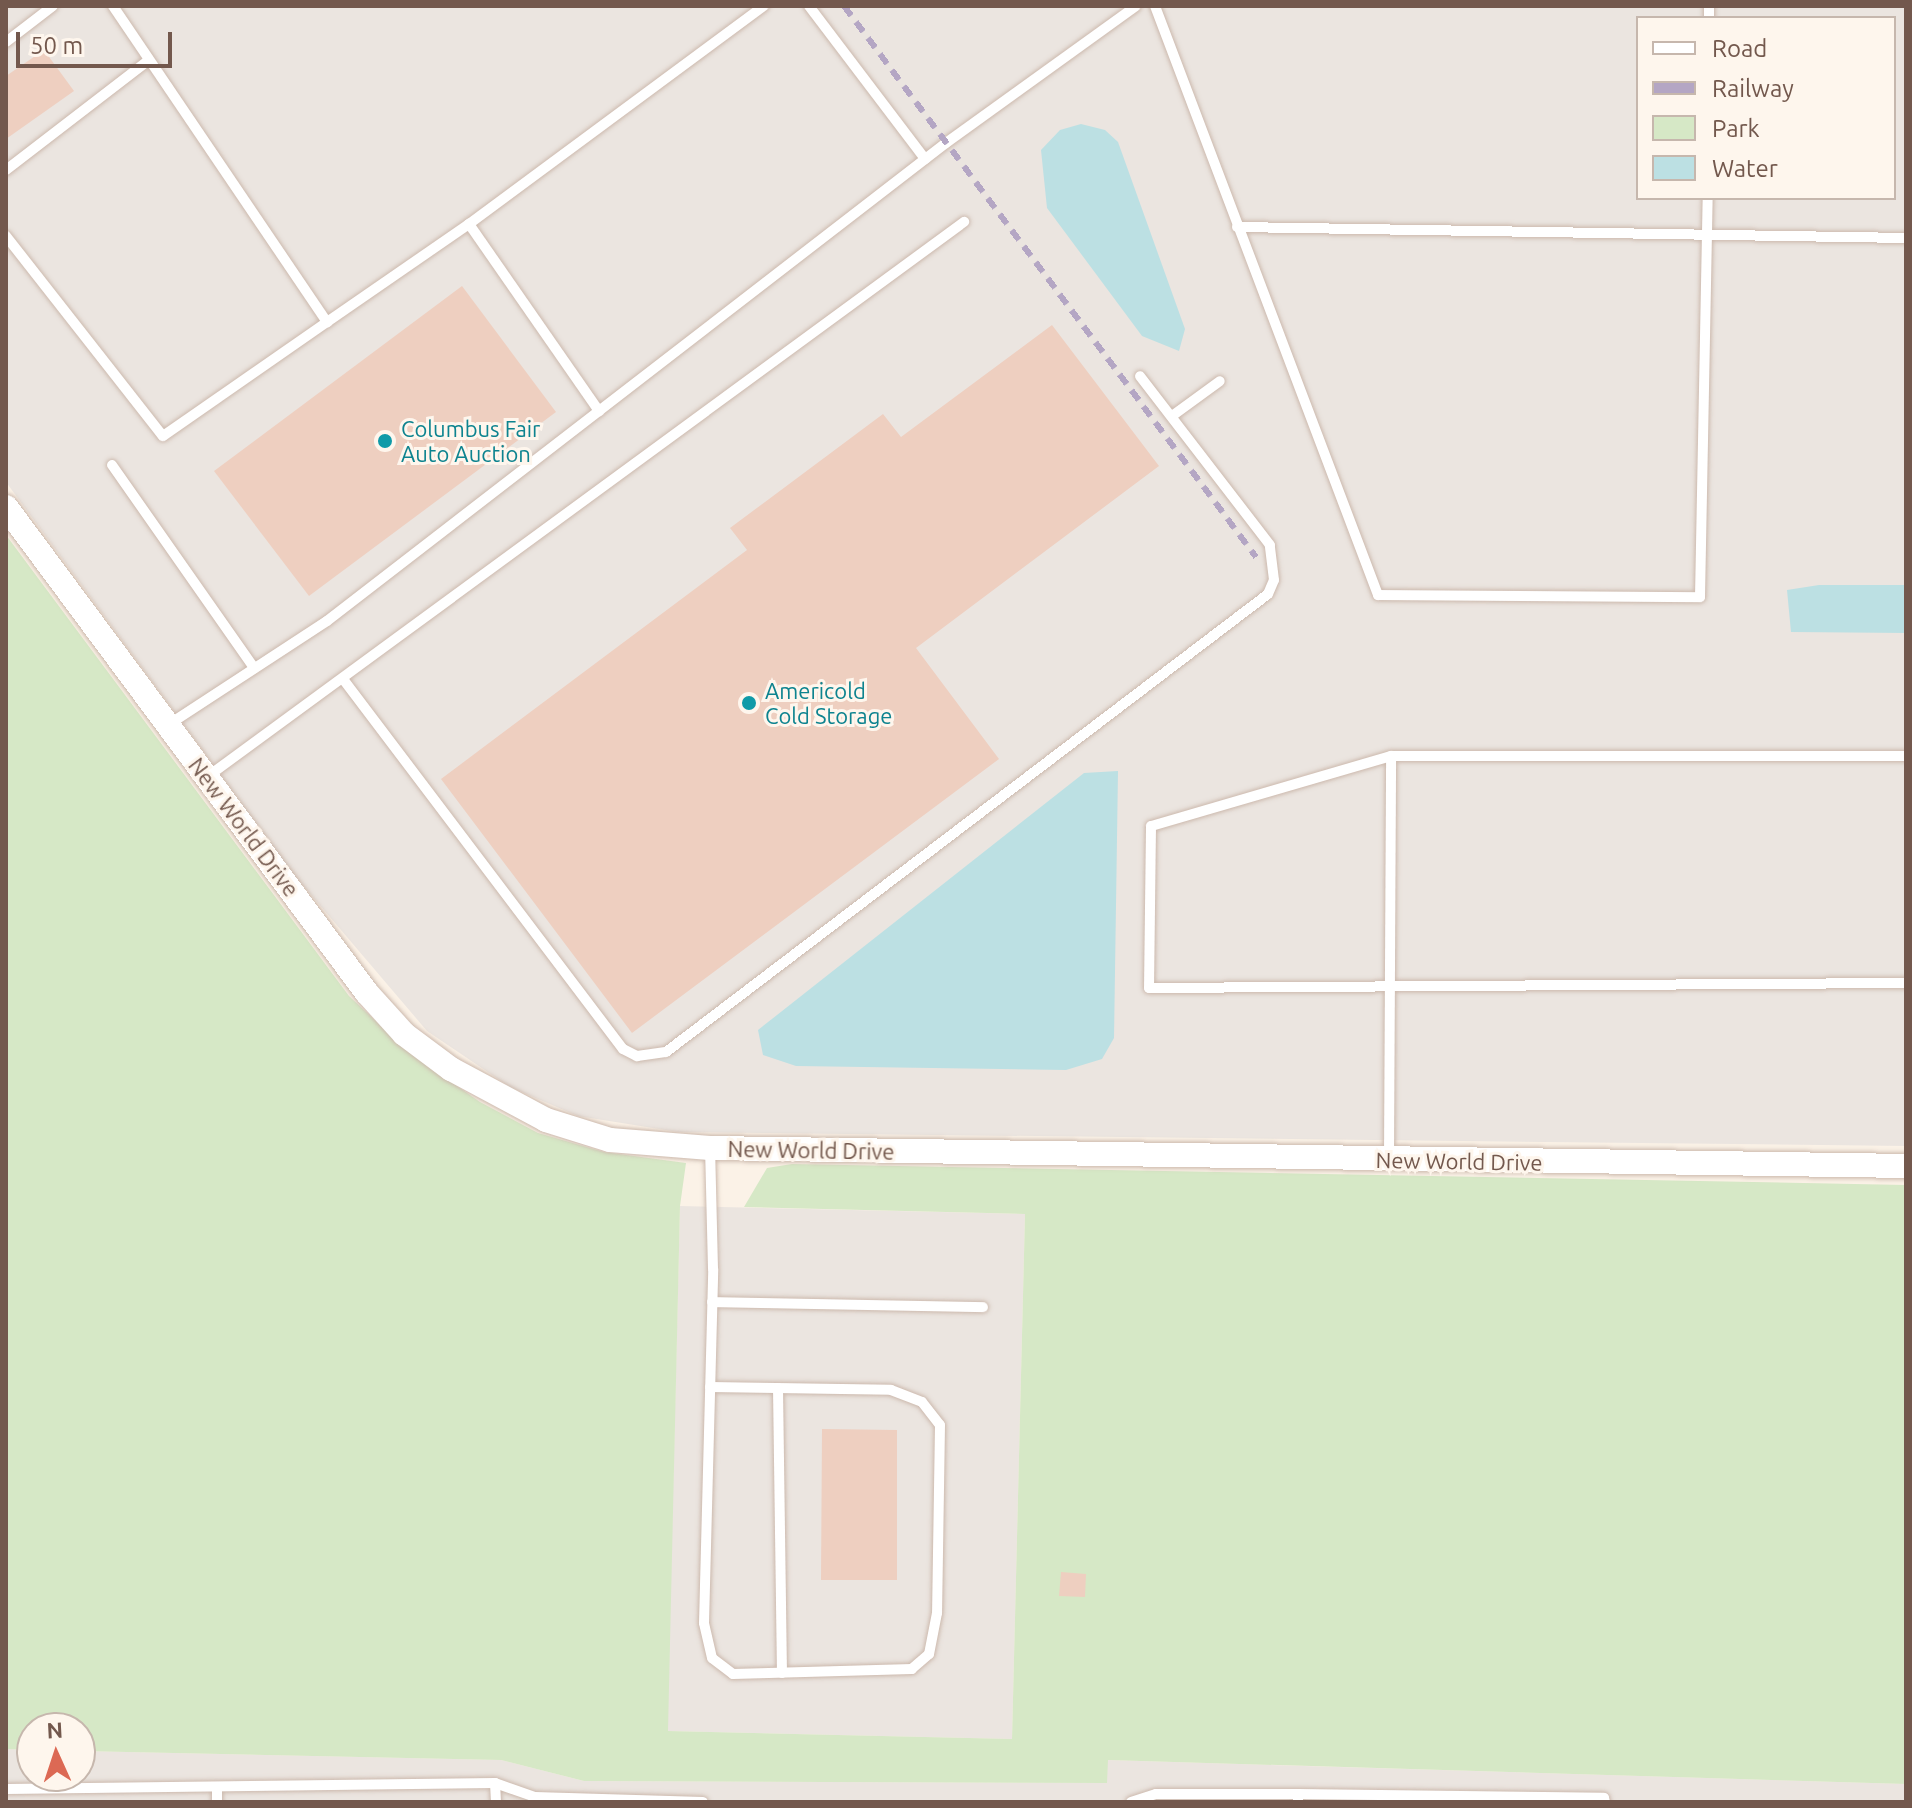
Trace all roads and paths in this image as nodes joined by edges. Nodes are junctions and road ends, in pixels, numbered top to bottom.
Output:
1 (53, 6) edge
2 (113, 6) edge
3 (764, 6) edge
4 (809, 6) edge
5 (1136, 6) edge
6 (1155, 6) edge
7 (6, 42) edge
8 (149, 60) junction
9 (925, 159) junction
10 (6, 170) edge
11 (1708, 200) edge
12 (964, 222) dead end
13 (469, 224) junction
14 (1237, 227) junction
15 (1708, 235) junction
16 (6, 236) edge
17 (1906, 238) edge
18 (327, 322) junction
19 (1140, 376) dead end
20 (1220, 381) dead end
21 (599, 411) junction
22 (1172, 416) junction
23 (112, 465) dead end
24 (6, 507) edge
25 (254, 668) junction
26 (343, 679) junction
27 (168, 725) junction
28 (1391, 756) junction
29 (1906, 756) edge
30 (207, 777) junction
31 (1906, 983) edge
32 (1393, 985) junction
33 (710, 1148) junction
34 (1389, 1159) junction
35 (1906, 1166) edge
36 (712, 1302) junction
37 (983, 1307) dead end
38 (710, 1387) junction
39 (778, 1388) junction
40 (782, 1673) junction
41 (495, 1783) junction
42 (217, 1787) junction
43 (6, 1789) edge
44 (1298, 1798) edge
45 (589, 1800) edge
46 (217, 1802) edge
47 (496, 1802) edge
48 (703, 1802) edge
49 (1131, 1802) edge
50 (1605, 1802) edge

1 - 7 lane
2 - 8 lane
3 - 13 lane
4 - 9 lane
5 - 9 lane
6 - 14 lane
8 - 10 lane
8 - 18 lane
9 - 21 lane
11 - 15 lane
12 - 26 lane
13 - 18 lane
13 - 21 lane
14 - 15 lane
14 - 15 lane
15 - 17 lane
16 - 18 lane
19 - 22 lane
20 - 22 lane
21 - 25 lane
22 - 26 lane
23 - 25 lane
24 - 27 street, New World Drive
25 - 27 lane
26 - 30 lane
27 - 30 street, New World Drive
28 - 29 lane
28 - 32 lane
28 - 32 lane
30 - 33 street, New World Drive
31 - 32 lane
32 - 34 lane
33 - 34 street, New World Drive
33 - 36 lane
34 - 35 street, New World Drive
36 - 37 lane
36 - 38 lane
38 - 39 lane
38 - 40 lane
39 - 40 lane
39 - 40 lane
41 - 42 lane
41 - 45 lane
41 - 47 lane
42 - 43 lane
42 - 46 lane
44 - 49 lane
44 - 50 lane
45 - 48 lane

